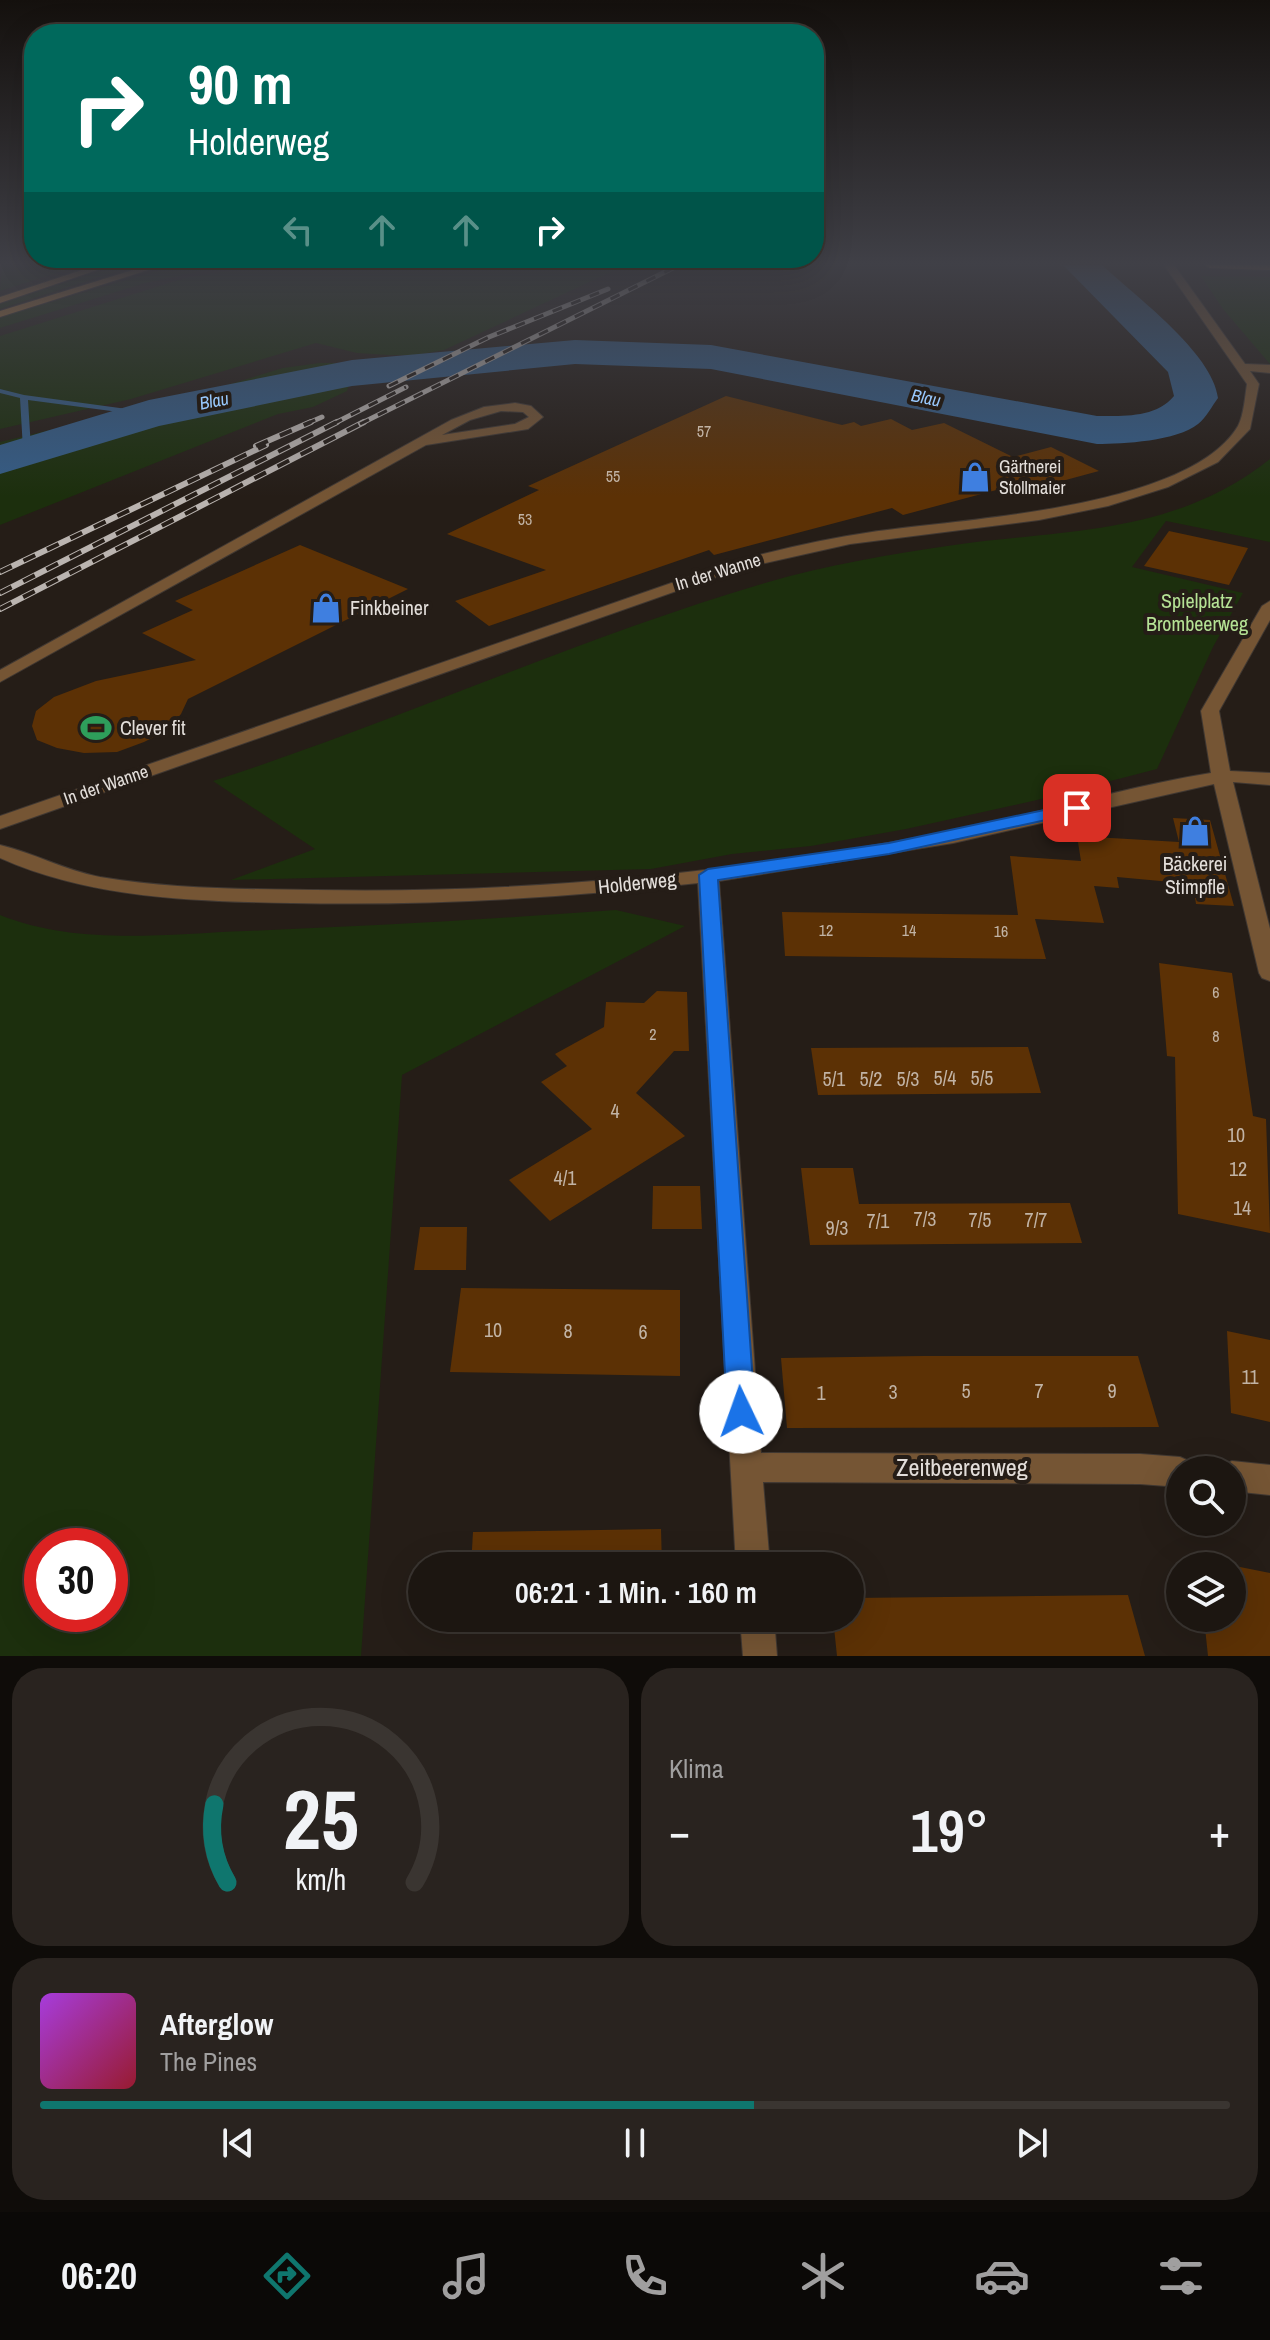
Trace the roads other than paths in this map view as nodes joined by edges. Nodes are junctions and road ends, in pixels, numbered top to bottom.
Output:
1 (1224, 342) edge
2 (1241, 367) junction
3 (1270, 369) edge
4 (422, 442) junction
5 (1270, 606) edge
6 (0, 677) edge
7 (1223, 777) junction
8 (1270, 779) edge
9 (0, 823) edge
10 (0, 851) edge
11 (708, 875) junction
12 (1270, 973) edge
13 (745, 1467) junction
14 (1166, 1471) edge
15 (1246, 1477) edge
16 (1270, 1480) edge
17 (752, 1552) edge
18 (758, 1632) edge
19 (760, 1656) edge

1 - 2 street, In der Wanne
2 - 3 street
2 - 9 street, In der Wanne
4 - 4 street
4 - 6 street
5 - 7 street
7 - 8 street, Holderweg
7 - 11 street, Holderweg
7 - 12 street
10 - 11 street, Holderweg
11 - 13 street
13 - 14 street, Zeitbeerenweg
13 - 17 street
15 - 16 street
18 - 19 street

